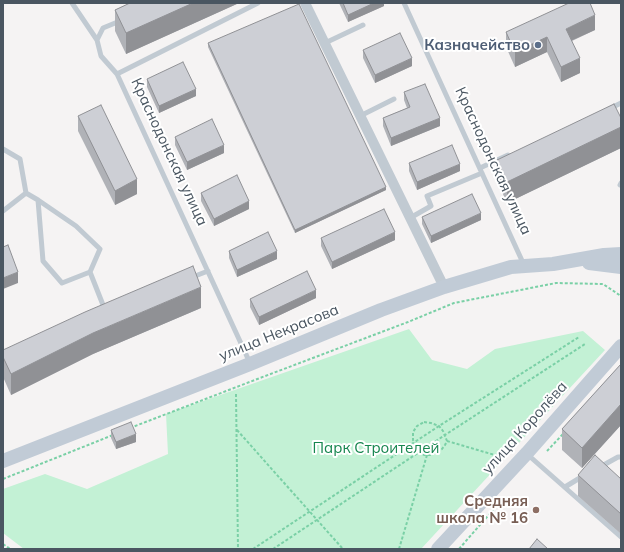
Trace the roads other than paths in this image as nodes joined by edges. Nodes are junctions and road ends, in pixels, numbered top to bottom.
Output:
1 (72, 3) edge
2 (258, 3) edge
3 (305, 3) edge
4 (404, 3) edge
5 (123, 20) edge
6 (363, 26) dead end
7 (97, 40) junction
8 (325, 43) junction
9 (117, 74) junction
10 (394, 99) dead end
11 (621, 103) edge
12 (607, 110) edge
13 (360, 116) junction
14 (3, 149) edge
15 (515, 152) edge
16 (481, 171) junction
17 (26, 193) junction
18 (38, 200) junction
19 (3, 211) edge
20 (410, 218) junction
21 (621, 254) edge
22 (575, 261) junction
23 (524, 266) junction
24 (621, 267) edge
25 (208, 271) junction
26 (90, 272) junction
27 (186, 279) edge
28 (444, 287) junction
29 (112, 308) edge
30 (105, 311) junction
31 (98, 314) edge
32 (619, 351) edge
33 (250, 364) junction
34 (526, 453) junction
35 (621, 457) edge
36 (3, 461) edge
37 (596, 469) edge
38 (589, 473) edge
39 (565, 487) junction
40 (621, 537) edge
41 (438, 549) edge

1 - 7 lane
2 - 9 lane, Краснодонская улица
3 - 8 street
4 - 16 lane, Краснодонская улица
5 - 7 lane
6 - 8 lane
7 - 9 lane
8 - 13 street
9 - 25 lane, Краснодонская улица
10 - 13 lane
11 - 12 lane
13 - 20 street
14 - 17 lane
15 - 16 lane
16 - 20 lane
16 - 23 lane, Краснодонская улица
17 - 18 lane
17 - 19 lane
18 - 26 lane
18 - 26 lane
20 - 28 street
21 - 22 main road, улица Некрасова
22 - 23 main road, улица Некрасова
22 - 24 main road, улица Некрасова
23 - 28 main road, улица Некрасова
25 - 27 lane
25 - 33 lane, Краснодонская улица
26 - 30 lane
28 - 33 main road, улица Некрасова
29 - 30 lane
30 - 31 lane
32 - 34 main road, улица Королёва
33 - 36 main road, улица Некрасова
34 - 39 lane
34 - 41 main road, улица Королёва
35 - 37 lane
38 - 39 lane
39 - 40 lane

